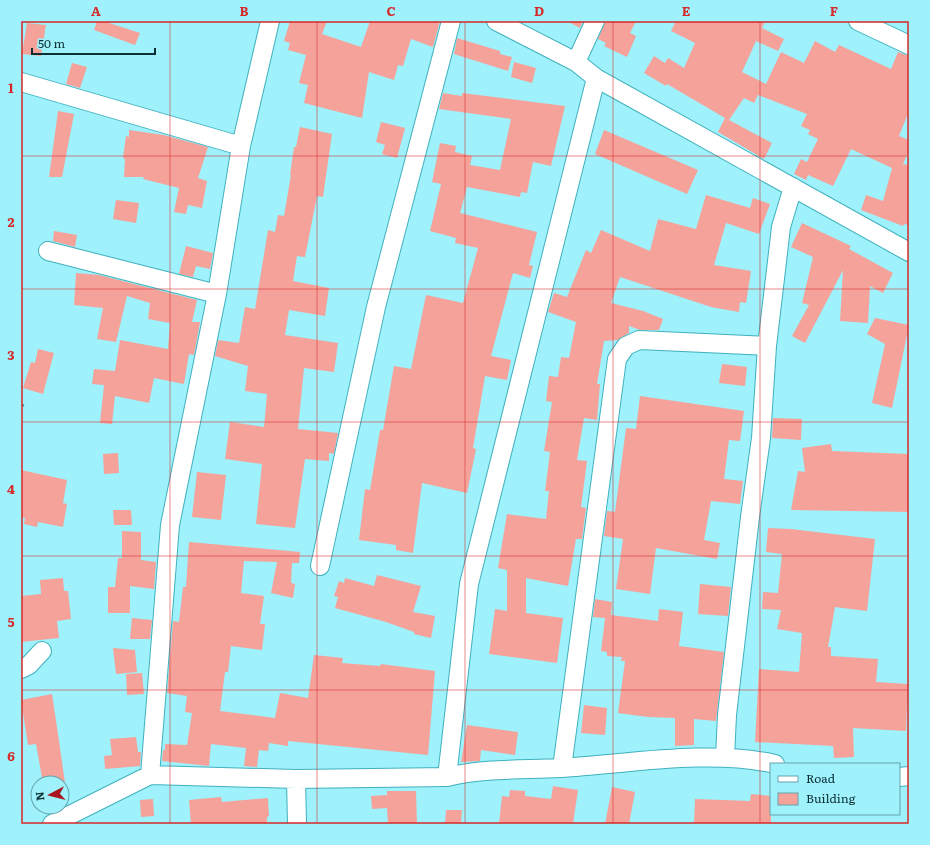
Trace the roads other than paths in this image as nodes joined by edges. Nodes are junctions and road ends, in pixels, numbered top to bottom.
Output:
1 (451, 21) edge
2 (496, 21) edge
3 (595, 21) edge
4 (858, 21) edge
5 (265, 22) edge
6 (909, 45) edge
7 (576, 62) junction
8 (596, 78) junction
9 (21, 82) edge
10 (241, 146) junction
11 (793, 187) junction
12 (48, 251) dead end
13 (909, 252) edge
14 (217, 294) junction
15 (767, 346) junction
16 (320, 566) dead end
17 (42, 652) dead end
18 (21, 669) edge
19 (725, 758) junction
20 (770, 763) edge
21 (562, 768) junction
22 (150, 775) junction
23 (447, 777) junction
24 (296, 778) junction
25 (52, 824) edge
26 (297, 824) edge

1 - 16 street
2 - 7 street
3 - 7 street
4 - 6 street
5 - 10 street
7 - 8 street
8 - 11 street
8 - 23 street
9 - 10 street
10 - 14 street
11 - 13 street
11 - 15 street
12 - 14 street
14 - 22 street
15 - 19 street
15 - 21 street
17 - 18 street
19 - 20 street
19 - 21 street
21 - 23 street
22 - 24 street
22 - 25 street
23 - 24 street
24 - 26 street

